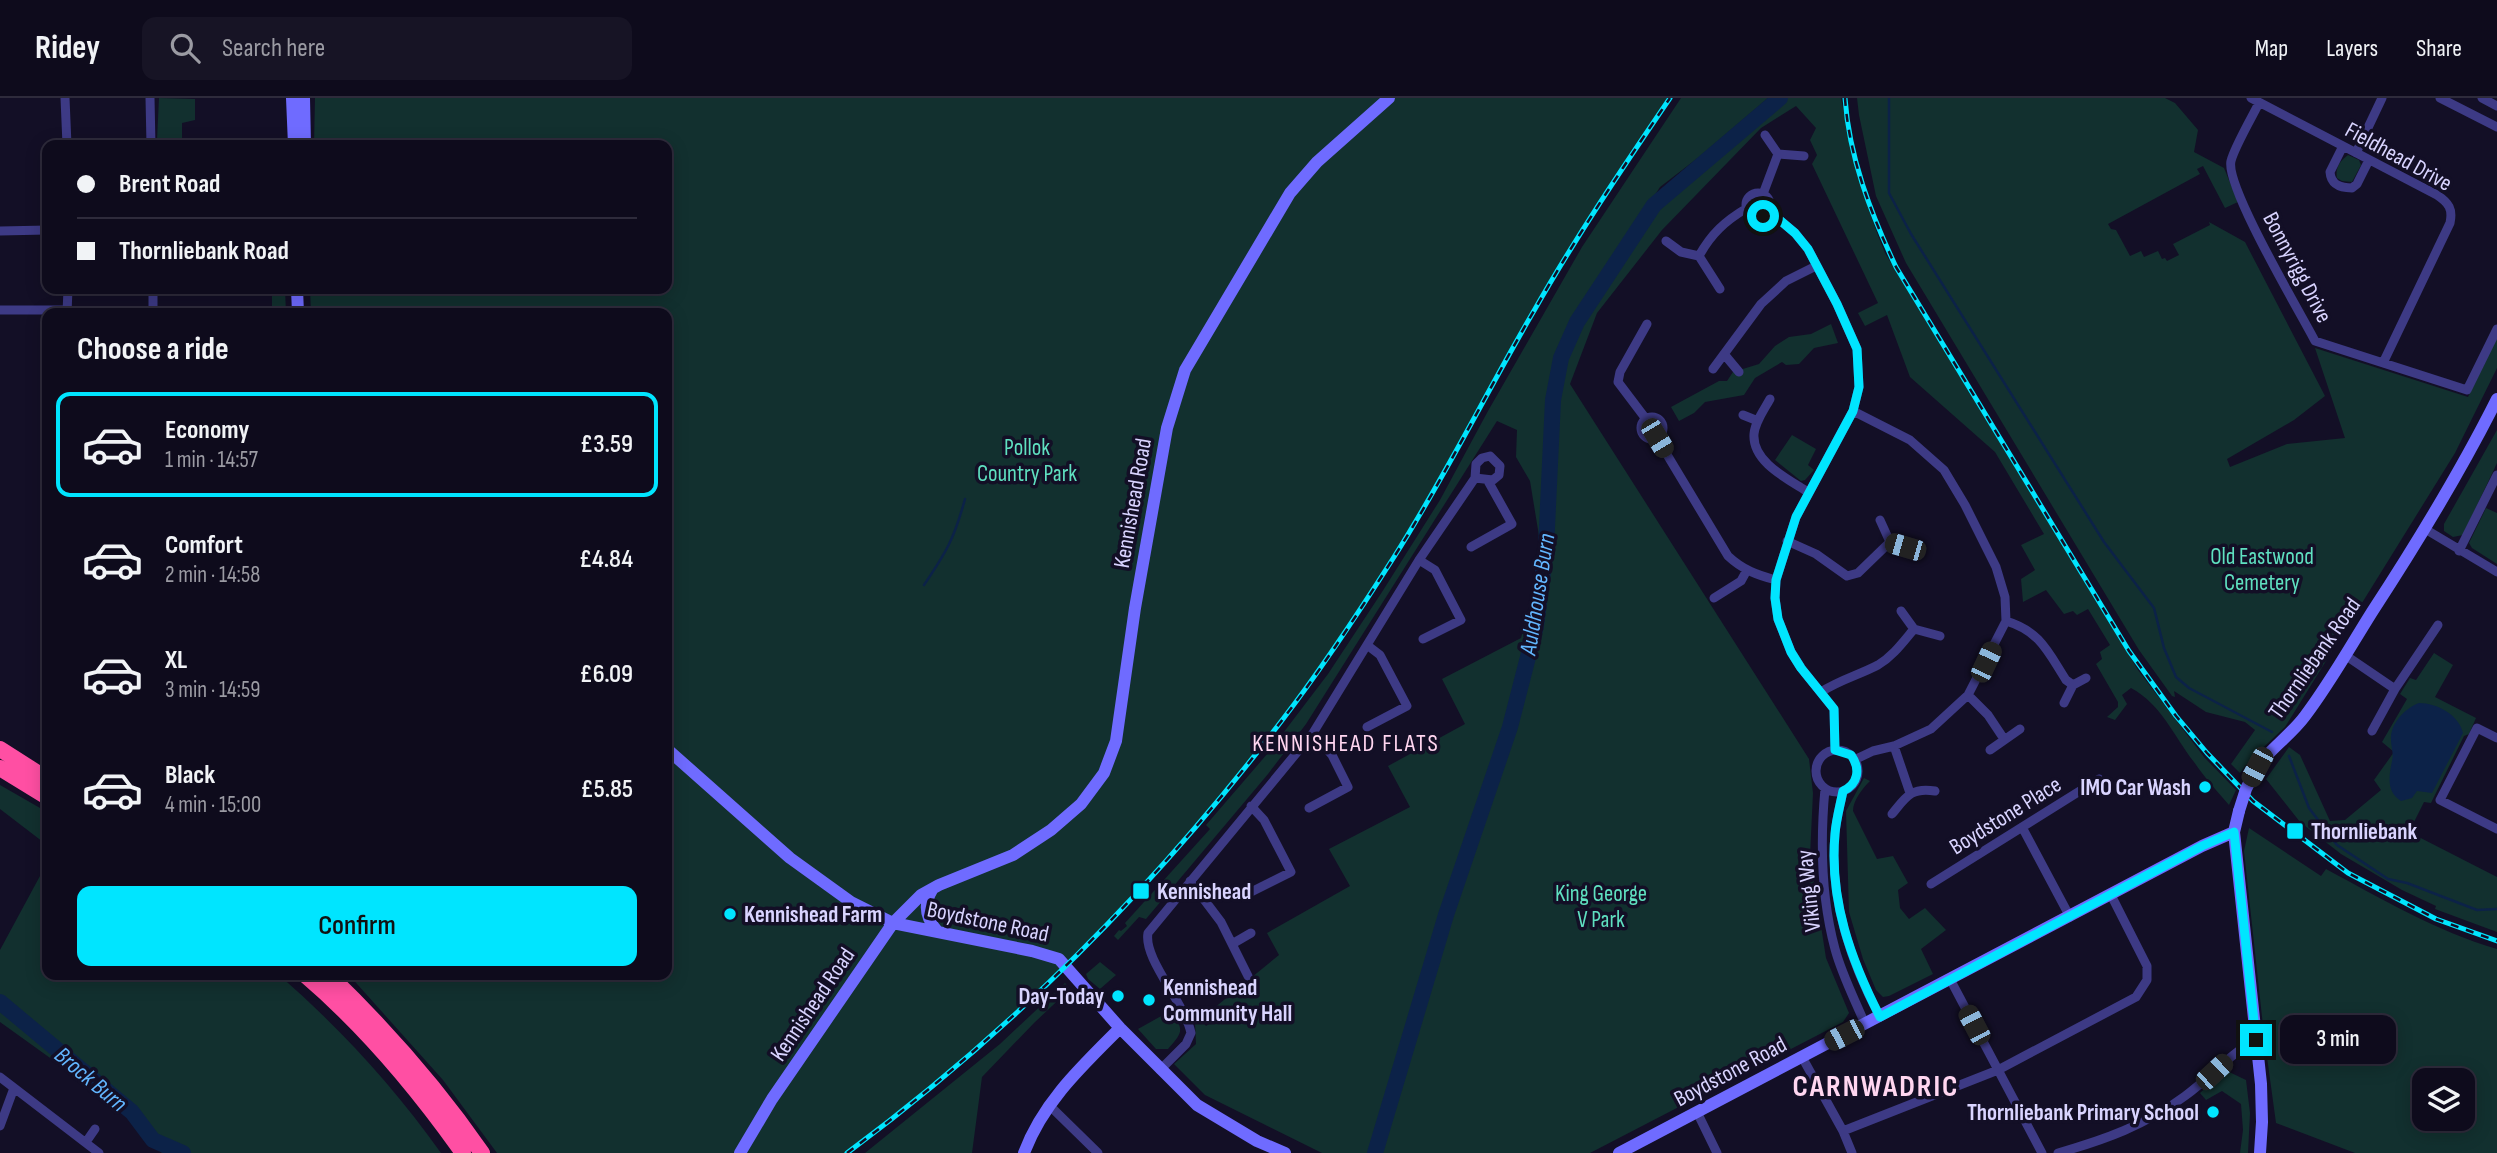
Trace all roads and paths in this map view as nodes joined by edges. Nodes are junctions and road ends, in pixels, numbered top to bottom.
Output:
1 (65, 98) edge
2 (150, 98) edge
3 (292, 98) edge
4 (304, 98) edge
5 (1388, 98) edge
6 (2382, 98) edge
7 (2440, 98) edge
8 (2482, 98) edge
9 (2255, 100) edge
10 (2497, 106) edge
11 (2497, 127) edge
12 (1765, 135) dead end
13 (67, 140) edge
14 (151, 140) edge
15 (294, 140) edge
16 (305, 140) edge
17 (2343, 146) junction
18 (2356, 153) junction
19 (1778, 154) junction
20 (1804, 156) dead end
21 (2369, 160) junction
22 (1763, 194) junction
23 (1747, 208) junction
24 (1769, 211) junction
25 (0, 230) edge
26 (42, 230) edge
27 (1666, 241) dead end
28 (1699, 256) junction
29 (1816, 266) junction
30 (1720, 289) dead end
31 (0, 310) edge
32 (42, 311) edge
33 (1647, 324) dead end
34 (2497, 329) edge
35 (1724, 354) junction
36 (2383, 363) junction
37 (1713, 369) dead end
38 (1739, 372) dead end
39 (2497, 399) edge
40 (1770, 400) dead end
41 (1853, 411) junction
42 (1743, 415) dead end
43 (1646, 419) junction
44 (1758, 421) junction
45 (1657, 438) junction
46 (2497, 475) edge
47 (1475, 478) junction
48 (1488, 481) junction
49 (1808, 492) junction
50 (1880, 520) dead end
51 (2425, 529) junction
52 (1787, 541) junction
53 (1890, 542) junction
54 (1471, 547) dead end
55 (1905, 547) dead end
56 (2459, 551) junction
57 (1419, 560) junction
58 (1747, 570) junction
59 (2497, 572) edge
60 (1776, 580) junction
61 (1714, 598) dead end
62 (1901, 611) dead end
63 (2006, 621) junction
64 (2438, 625) dead end
65 (1914, 629) junction
66 (1940, 636) dead end
67 (1423, 639) dead end
68 (1367, 645) junction
69 (2344, 655) junction
70 (2086, 678) dead end
71 (2073, 685) junction
72 (2395, 689) junction
73 (1821, 692) junction
74 (1968, 695) junction
75 (2064, 703) dead end
76 (1367, 727) dead end
77 (2020, 729) dead end
78 (2372, 731) dead end
79 (1313, 733) junction
80 (2497, 738) edge
81 (2004, 739) junction
82 (1894, 746) junction
83 (0, 750) edge
84 (1835, 750) junction
85 (1990, 750) dead end
86 (672, 753) edge
87 (1854, 760) junction
88 (0, 768) edge
89 (42, 776) edge
90 (2099, 779) dead end
91 (1825, 789) junction
92 (1843, 791) junction
93 (1935, 792) dead end
94 (1910, 793) junction
95 (42, 794) edge
96 (1251, 806) junction
97 (1310, 808) dead end
98 (1892, 814) dead end
99 (2022, 827) junction
100 (2497, 829) edge
101 (2234, 832) junction
102 (1191, 881) junction
103 (1930, 884) dead end
104 (932, 889) junction
105 (1251, 892) dead end
106 (2110, 895) junction
107 (2070, 917) junction
108 (893, 923) junction
109 (937, 931) junction
110 (1251, 933) dead end
111 (1232, 944) junction
112 (1248, 975) dead end
113 (1950, 979) junction
114 (310, 980) edge
115 (334, 980) edge
116 (1880, 1017) junction
117 (1865, 1024) junction
118 (1120, 1028) junction
119 (2256, 1040) junction
120 (1802, 1057) junction
121 (1160, 1070) junction
122 (1998, 1070) junction
123 (0, 1077) edge
124 (15, 1088) junction
125 (1049, 1105) junction
126 (1697, 1112) junction
127 (0, 1126) edge
128 (95, 1129) dead end
129 (1843, 1131) junction
130 (86, 1142) junction
131 (99, 1153) edge
132 (463, 1153) edge
133 (482, 1153) edge
134 (740, 1153) edge
135 (1024, 1153) edge
136 (1098, 1153) edge
137 (1285, 1153) edge
138 (1619, 1153) edge
139 (1717, 1153) edge
140 (1852, 1153) edge
141 (2042, 1153) edge
142 (2058, 1153) edge
143 (2260, 1153) edge

1 - 13 street
2 - 14 street
3 - 15 street
4 - 16 street
5 - 104 street, Kennishead Road
6 - 18 street
7 - 11 street
8 - 10 street
9 - 17 street, Fieldhead Drive
9 - 36 street, Bonnyrigg Drive
12 - 19 street
17 - 18 street, Fieldhead Drive
17 - 21 street
18 - 21 street, Fieldhead Drive
19 - 20 street
19 - 22 street
21 - 36 street, Fieldhead Drive
22 - 23 street
22 - 24 street
23 - 24 street
23 - 28 street
24 - 29 street
25 - 26 street
27 - 28 street
28 - 30 street
29 - 35 street
29 - 41 street
31 - 32 street
33 - 43 street
34 - 36 street, Bonnyrigg Drive
35 - 37 street
35 - 38 street
39 - 51 street, Thornliebank Road
40 - 44 street
41 - 49 street
41 - 63 street
42 - 44 street
43 - 45 street
43 - 45 street
44 - 49 street
45 - 58 street
46 - 56 street
47 - 48 street
47 - 48 street
47 - 57 street
48 - 54 street
49 - 52 street
50 - 53 street
51 - 56 street
51 - 69 street, Thornliebank Road
52 - 53 street
52 - 60 street
53 - 55 street
56 - 59 street
57 - 67 street
57 - 68 street
58 - 60 street
58 - 61 street
60 - 73 street
62 - 65 street
63 - 71 street
63 - 74 street
64 - 72 street
65 - 66 street
65 - 73 street
68 - 76 street
68 - 79 street
69 - 72 street
69 - 101 street, Thornliebank Road, bridge
70 - 71 street
71 - 75 street
72 - 78 street
73 - 84 street
74 - 81 street
74 - 82 street
77 - 81 street
79 - 96 street
79 - 97 street
80 - 100 street
81 - 85 street
82 - 87 street
82 - 94 street
83 - 89 highway
84 - 87 street
84 - 91 street
86 - 108 street, Boydstone Road
87 - 92 street
88 - 95 highway
90 - 99 street, Boydstone Place
91 - 92 street
91 - 117 street, Viking Way
92 - 116 street, Viking Way
93 - 94 street
94 - 98 street
96 - 102 street
96 - 105 street
99 - 103 street, Boydstone Place
99 - 107 street
101 - 106 street, Boydstone Road
101 - 119 street, Thornliebank Road
102 - 111 street
102 - 121 street
104 - 108 street, Kennishead Road
104 - 109 street
106 - 107 street, Boydstone Road
106 - 122 street
107 - 113 street, Boydstone Road
108 - 109 street, Boydstone Road
108 - 134 street, Kennishead Road
109 - 118 street, Boydstone Road
110 - 111 street
111 - 112 street
113 - 116 street, Boydstone Road
113 - 122 street
114 - 132 highway
115 - 133 highway
116 - 117 street, Boydstone Road
117 - 120 street, Boydstone Road
118 - 121 street, Boydstone Road
118 - 125 street
119 - 142 street
119 - 143 street, Thornliebank Road
120 - 126 street, Boydstone Road
120 - 129 street
121 - 137 street, Boydstone Road
122 - 129 street
122 - 141 street
123 - 124 street
124 - 127 street
124 - 130 street
125 - 135 street
125 - 136 street
126 - 138 street, Boydstone Road
126 - 139 street
128 - 130 street
129 - 140 street
130 - 131 street

